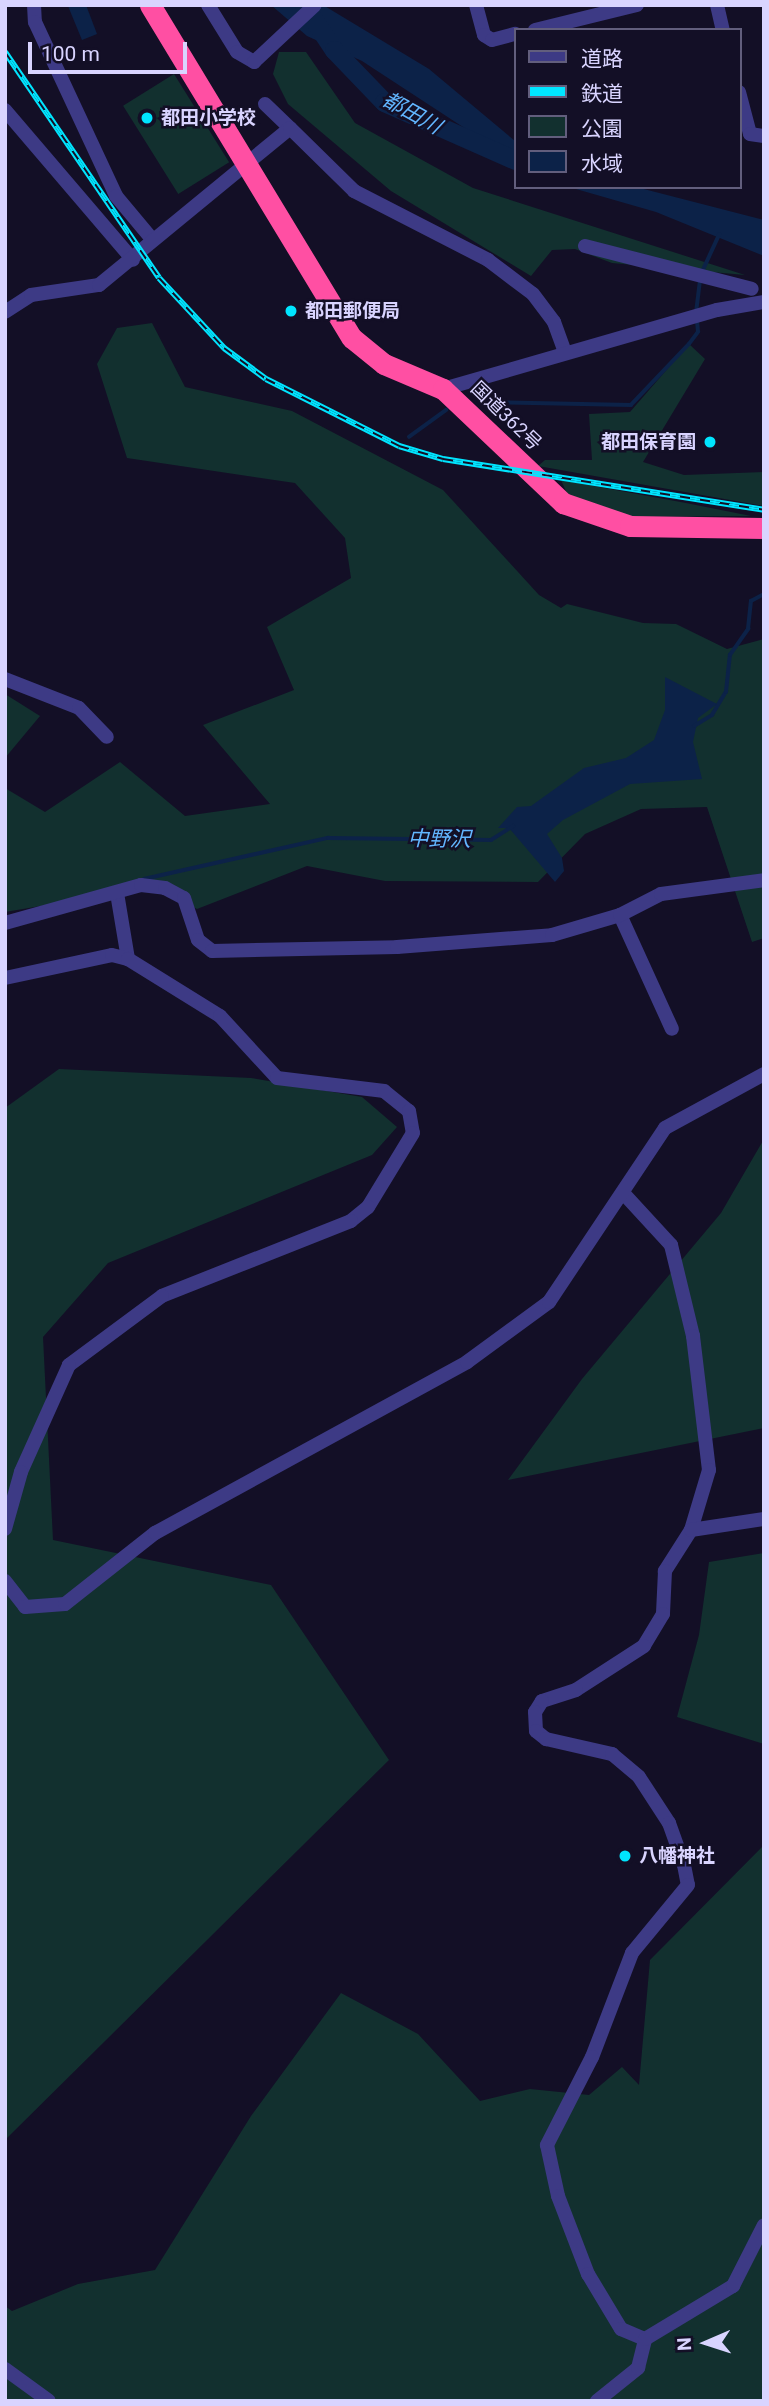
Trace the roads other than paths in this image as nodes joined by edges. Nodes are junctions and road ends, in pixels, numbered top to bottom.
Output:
1 (34, 5) edge
2 (150, 5) edge
3 (208, 5) edge
4 (315, 5) edge
5 (476, 5) edge
6 (636, 5) edge
7 (716, 5) edge
8 (543, 28) edge
9 (722, 28) edge
10 (514, 34) edge
11 (741, 100) edge
12 (265, 104) dead end
13 (5, 110) edge
14 (290, 128) junction
15 (764, 136) edge
16 (245, 164) junction
17 (152, 239) junction
18 (585, 246) dead end
19 (134, 260) junction
20 (758, 289) edge
21 (764, 302) edge
22 (746, 303) junction
23 (5, 312) edge
24 (565, 352) junction
25 (443, 389) junction
26 (764, 528) edge
27 (5, 679) edge
28 (107, 737) dead end
29 (764, 880) edge
30 (117, 892) junction
31 (620, 915) junction
32 (5, 923) edge
33 (128, 959) junction
34 (5, 978) edge
35 (672, 1029) dead end
36 (764, 1074) edge
37 (625, 1195) junction
38 (764, 1519) edge
39 (5, 1529) edge
40 (691, 1531) junction
41 (5, 1581) edge
42 (764, 2225) edge
43 (645, 2339) junction
44 (5, 2369) edge
45 (49, 2401) edge
46 (597, 2401) edge

1 - 17 street
2 - 16 highway, 国道362号
3 - 4 street
5 - 10 street
6 - 8 street
7 - 9 street
11 - 15 street
12 - 14 street
13 - 19 street
14 - 16 street
14 - 24 street
16 - 17 street
16 - 25 highway, 国道362号
17 - 19 street
18 - 20 street
19 - 23 street
20 - 22 street
21 - 22 street
22 - 24 street
24 - 25 street
25 - 26 highway, 国道362号
27 - 28 street
29 - 31 street
30 - 31 street
30 - 32 street
30 - 33 street
31 - 35 street
33 - 34 street
33 - 39 street
36 - 37 street
37 - 40 street
37 - 41 street
38 - 40 street
40 - 43 street
42 - 43 street
43 - 46 street
44 - 45 street

